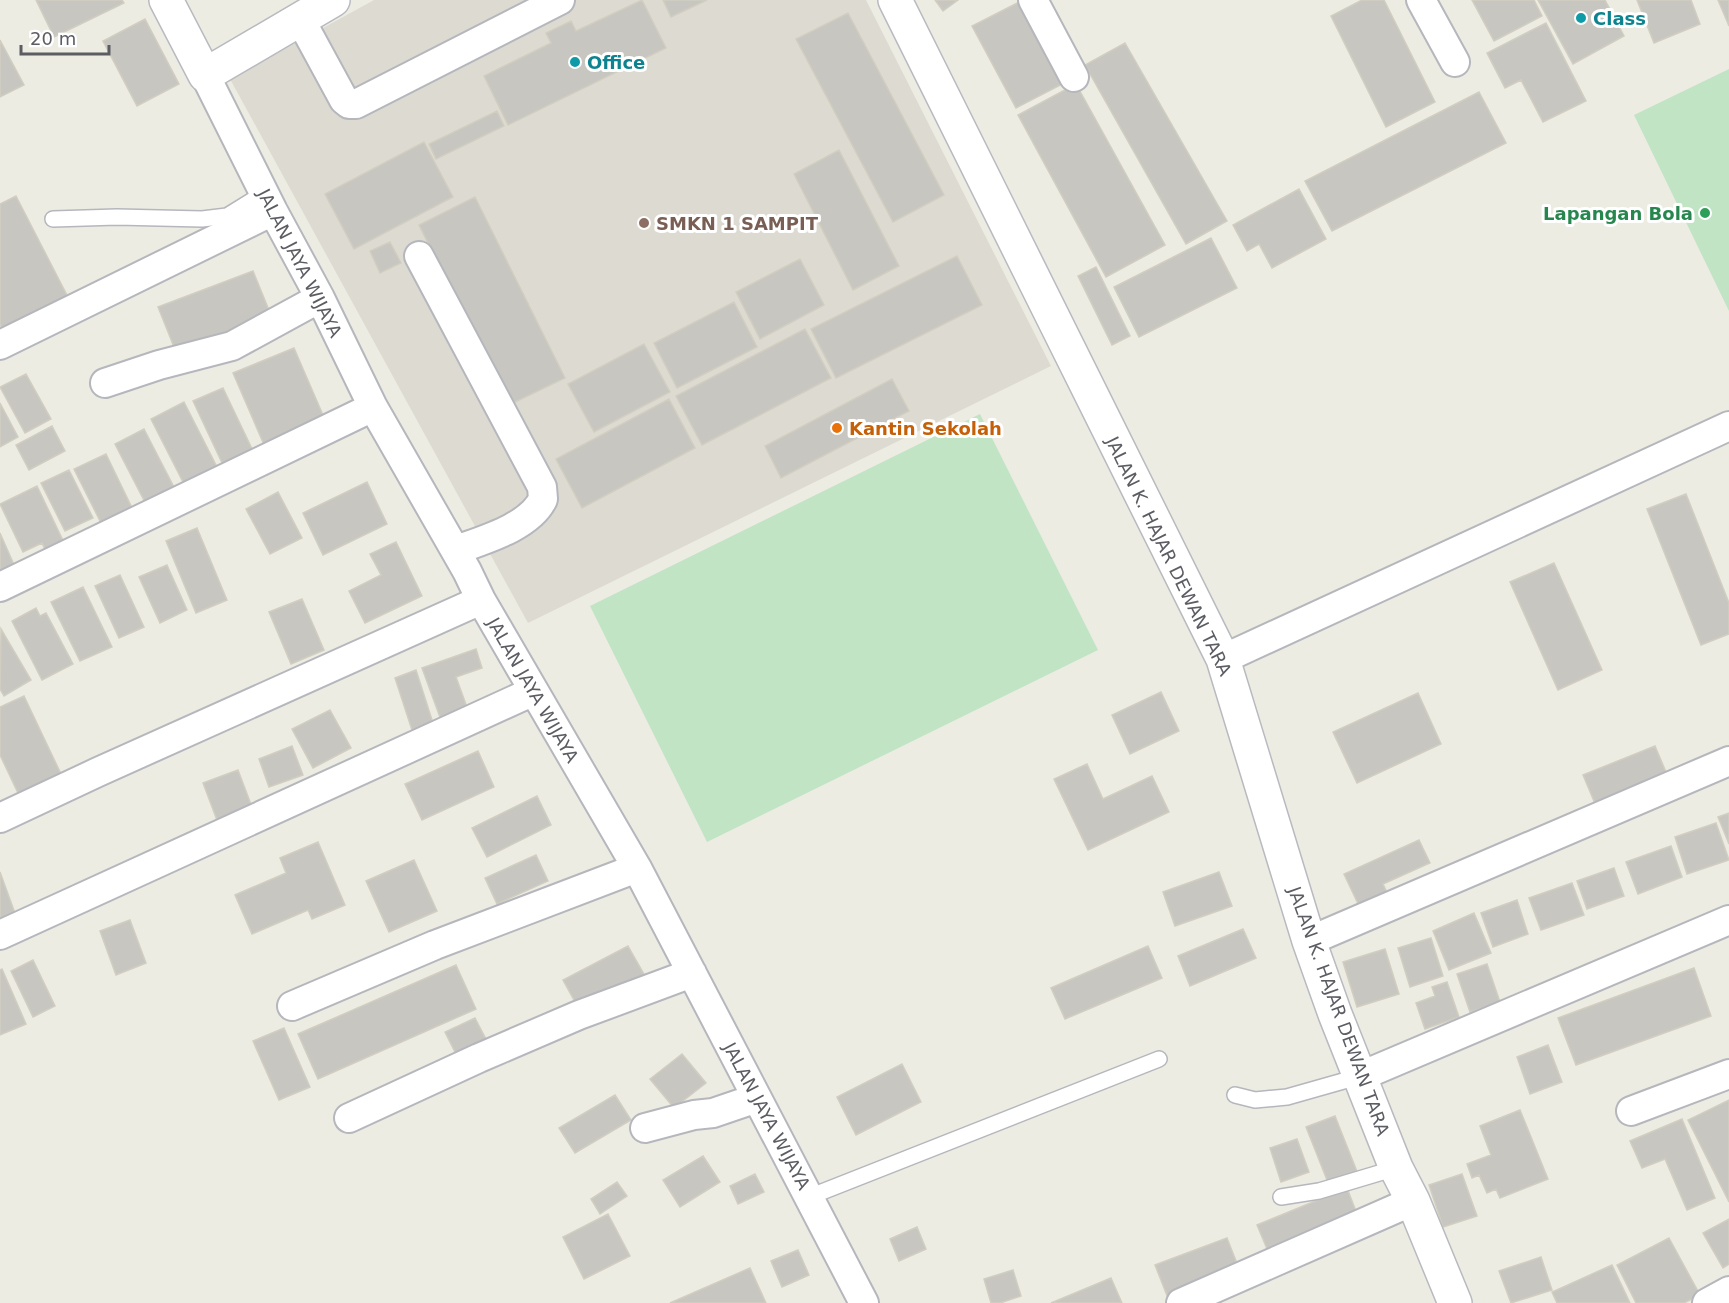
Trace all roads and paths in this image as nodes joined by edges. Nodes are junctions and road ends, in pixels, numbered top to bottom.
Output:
1 (166, 0) edge
2 (333, 0) edge
3 (560, 0) edge
4 (895, 0) edge
5 (1033, 0) edge
6 (1421, 0) edge
7 (300, 19) junction
8 (1455, 62) dead end
9 (205, 75) junction
10 (1074, 77) dead end
11 (268, 202) junction
12 (53, 219) dead end
13 (419, 256) dead end
14 (320, 298) junction
15 (0, 345) edge
16 (105, 382) dead end
17 (373, 407) junction
18 (1729, 426) edge
19 (456, 550) junction
20 (0, 588) edge
21 (481, 600) junction
22 (1223, 659) junction
23 (534, 691) junction
24 (1729, 760) edge
25 (0, 818) edge
26 (637, 868) junction
27 (1729, 920) edge
28 (0, 935) edge
29 (1310, 941) junction
30 (692, 973) junction
31 (292, 1006) dead end
32 (1160, 1059) dead end
33 (1729, 1074) edge
34 (1361, 1076) junction
35 (1236, 1095) dead end
36 (757, 1098) junction
37 (1631, 1110) dead end
38 (350, 1118) dead end
39 (645, 1128) dead end
40 (1396, 1168) junction
41 (809, 1197) junction
42 (1281, 1197) dead end
43 (1413, 1201) junction
44 (1729, 1291) edge
45 (864, 1303) edge
46 (1181, 1303) edge
47 (1455, 1303) edge
48 (1707, 1303) edge

1 - 9 street
2 - 7 street
3 - 7 street
4 - 22 street, JALAN K. HAJAR DEWAN TARA
5 - 10 street
6 - 8 street
7 - 9 street
9 - 11 street, JALAN JAYA WIJAYA
11 - 12 lane
11 - 14 street, JALAN JAYA WIJAYA
11 - 15 street
13 - 19 street
14 - 16 street
14 - 17 street, JALAN JAYA WIJAYA
17 - 19 street, JALAN JAYA WIJAYA
17 - 20 street
18 - 22 street
19 - 21 street, JALAN JAYA WIJAYA
21 - 23 street, JALAN JAYA WIJAYA
21 - 25 street
22 - 29 street, JALAN K. HAJAR DEWAN TARA
23 - 26 street, JALAN JAYA WIJAYA
23 - 28 street
24 - 29 street
26 - 30 street, JALAN JAYA WIJAYA
26 - 31 street
27 - 34 street
29 - 34 street, JALAN K. HAJAR DEWAN TARA
30 - 36 street, JALAN JAYA WIJAYA
30 - 38 street
32 - 41 lane
33 - 37 street
34 - 35 lane
34 - 40 street, JALAN K. HAJAR DEWAN TARA
36 - 39 street
36 - 41 street, JALAN JAYA WIJAYA
40 - 42 lane
40 - 43 street, JALAN K. HAJAR DEWAN TARA
41 - 45 street, JALAN JAYA WIJAYA
43 - 46 street
43 - 47 street, JALAN K. HAJAR DEWAN TARA
44 - 48 street

